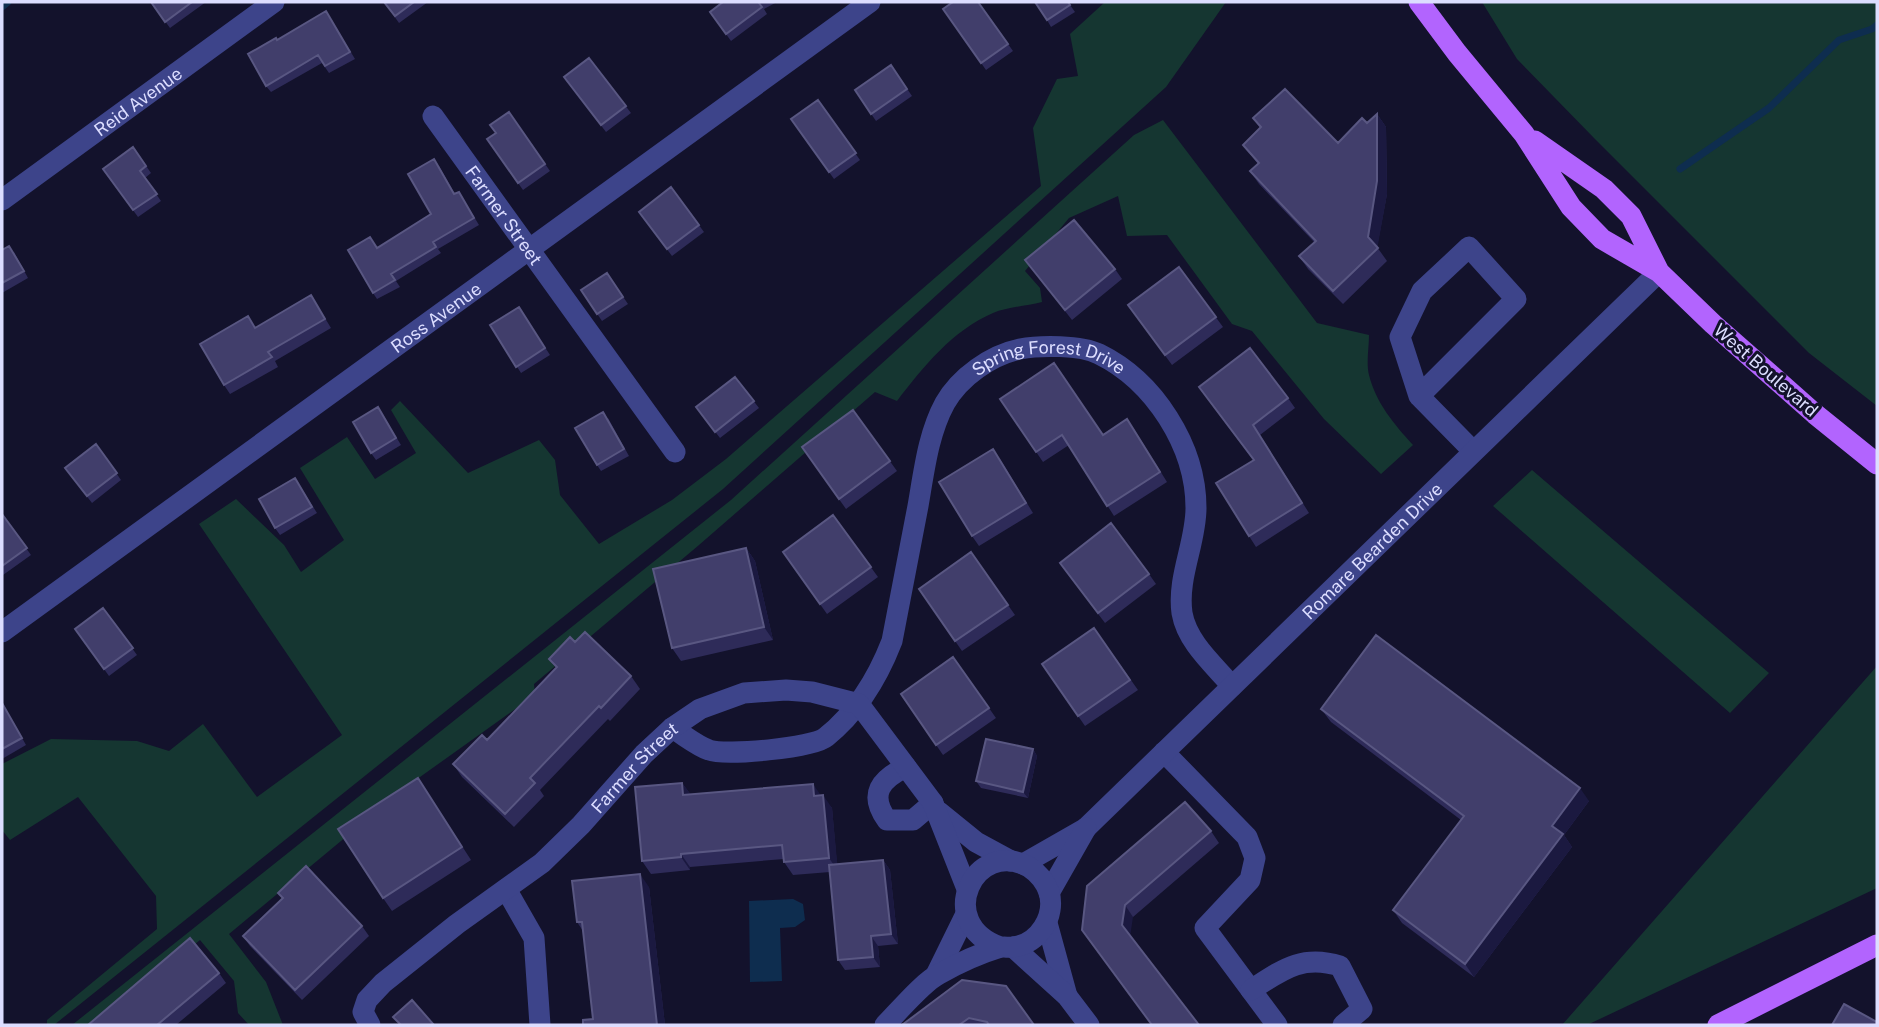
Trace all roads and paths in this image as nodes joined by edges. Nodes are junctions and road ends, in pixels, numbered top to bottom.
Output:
1 (274, 2) edge
2 (870, 2) edge
3 (1419, 2) edge
4 (433, 116) dead end
5 (1524, 134) junction
6 (2, 200) edge
7 (528, 250) junction
8 (1659, 272) junction
9 (1419, 396) junction
10 (1473, 451) junction
11 (675, 452) dead end
12 (1877, 464) edge
13 (2, 632) edge
14 (1232, 686) junction
15 (859, 704) junction
16 (672, 728) junction
17 (1164, 752) junction
18 (906, 767) junction
19 (935, 807) junction
20 (1086, 828) junction
21 (1017, 863) junction
22 (967, 889) junction
23 (506, 890) junction
24 (1049, 893) junction
25 (965, 914) junction
26 (1047, 923) junction
27 (1877, 945) edge
28 (1007, 947) junction
29 (936, 975) junction
30 (1251, 990) junction
31 (1067, 996) junction
32 (370, 1025) edge
33 (540, 1025) edge
34 (885, 1025) edge
35 (1089, 1025) edge
36 (1277, 1025) edge
37 (1343, 1025) edge
38 (1718, 1025) edge

1 - 6 street, Reid Avenue
2 - 7 street, Ross Avenue
3 - 5 main road, West Boulevard
4 - 7 street, Farmer Street
5 - 8 main road, West Boulevard
5 - 8 main road, West Boulevard
7 - 11 street, Farmer Street
7 - 13 street, Ross Avenue
8 - 10 street, Romare Bearden Drive
8 - 12 main road, West Boulevard
9 - 9 street
9 - 10 street
10 - 14 street, Romare Bearden Drive
14 - 15 street, Spring Forest Drive
14 - 17 street, Romare Bearden Drive
15 - 16 street, Farmer Street
15 - 16 street, Spring Forest Drive
15 - 18 street
16 - 23 street, Farmer Street
17 - 20 street, Romare Bearden Drive
17 - 30 street
18 - 19 street
18 - 19 street
19 - 21 street
19 - 22 street
20 - 21 street, Romare Bearden Drive
20 - 24 street, Romare Bearden Drive
21 - 22 street
21 - 24 street
22 - 25 street
23 - 32 street, Farmer Street
23 - 33 street
24 - 26 street
25 - 28 street
25 - 29 street
26 - 28 street
26 - 31 street
27 - 38 main road
28 - 29 street
28 - 31 street
29 - 34 street
30 - 36 street
30 - 37 street
31 - 35 street

